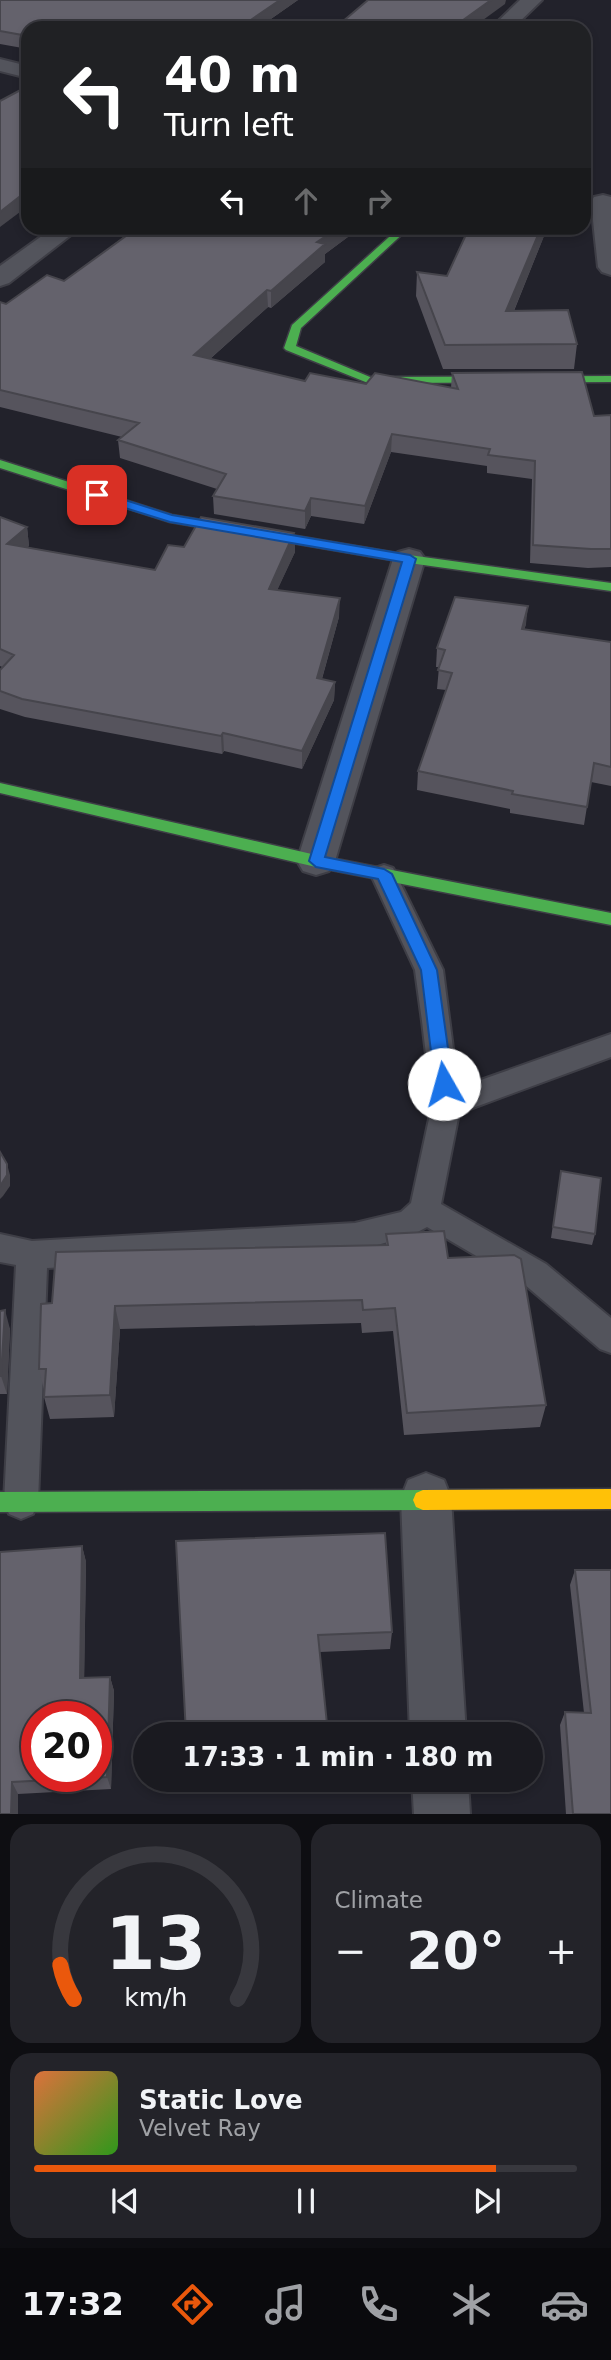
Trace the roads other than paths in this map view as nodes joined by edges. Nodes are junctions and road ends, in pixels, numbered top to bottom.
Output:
1 (532, 0) edge
2 (509, 21) edge
3 (0, 65) edge
4 (21, 70) edge
5 (599, 201) edge
6 (58, 235) edge
7 (396, 235) edge
8 (611, 267) edge
9 (0, 278) edge
10 (611, 379) edge
11 (0, 464) edge
12 (410, 559) junction
13 (611, 587) edge
14 (0, 788) edge
15 (316, 861) junction
16 (384, 874) junction
17 (611, 919) edge
18 (611, 1045) edge
19 (446, 1105) junction
20 (425, 1210) junction
21 (0, 1248) edge
22 (32, 1255) junction
23 (611, 1338) edge
24 (426, 1499) junction
25 (611, 1499) edge
26 (10, 1502) edge
27 (437, 1722) edge
28 (441, 1792) edge
29 (442, 1814) edge

1 - 2 street
3 - 4 street
5 - 8 street
6 - 9 street
7 - 10 street
11 - 12 street
12 - 13 street
12 - 15 street
14 - 15 street
15 - 16 street
16 - 17 street
16 - 19 lane
18 - 19 lane
19 - 20 lane
20 - 22 lane
20 - 23 lane
21 - 22 lane
22 - 26 lane
24 - 25 street
24 - 26 street
24 - 27 street
28 - 29 street

